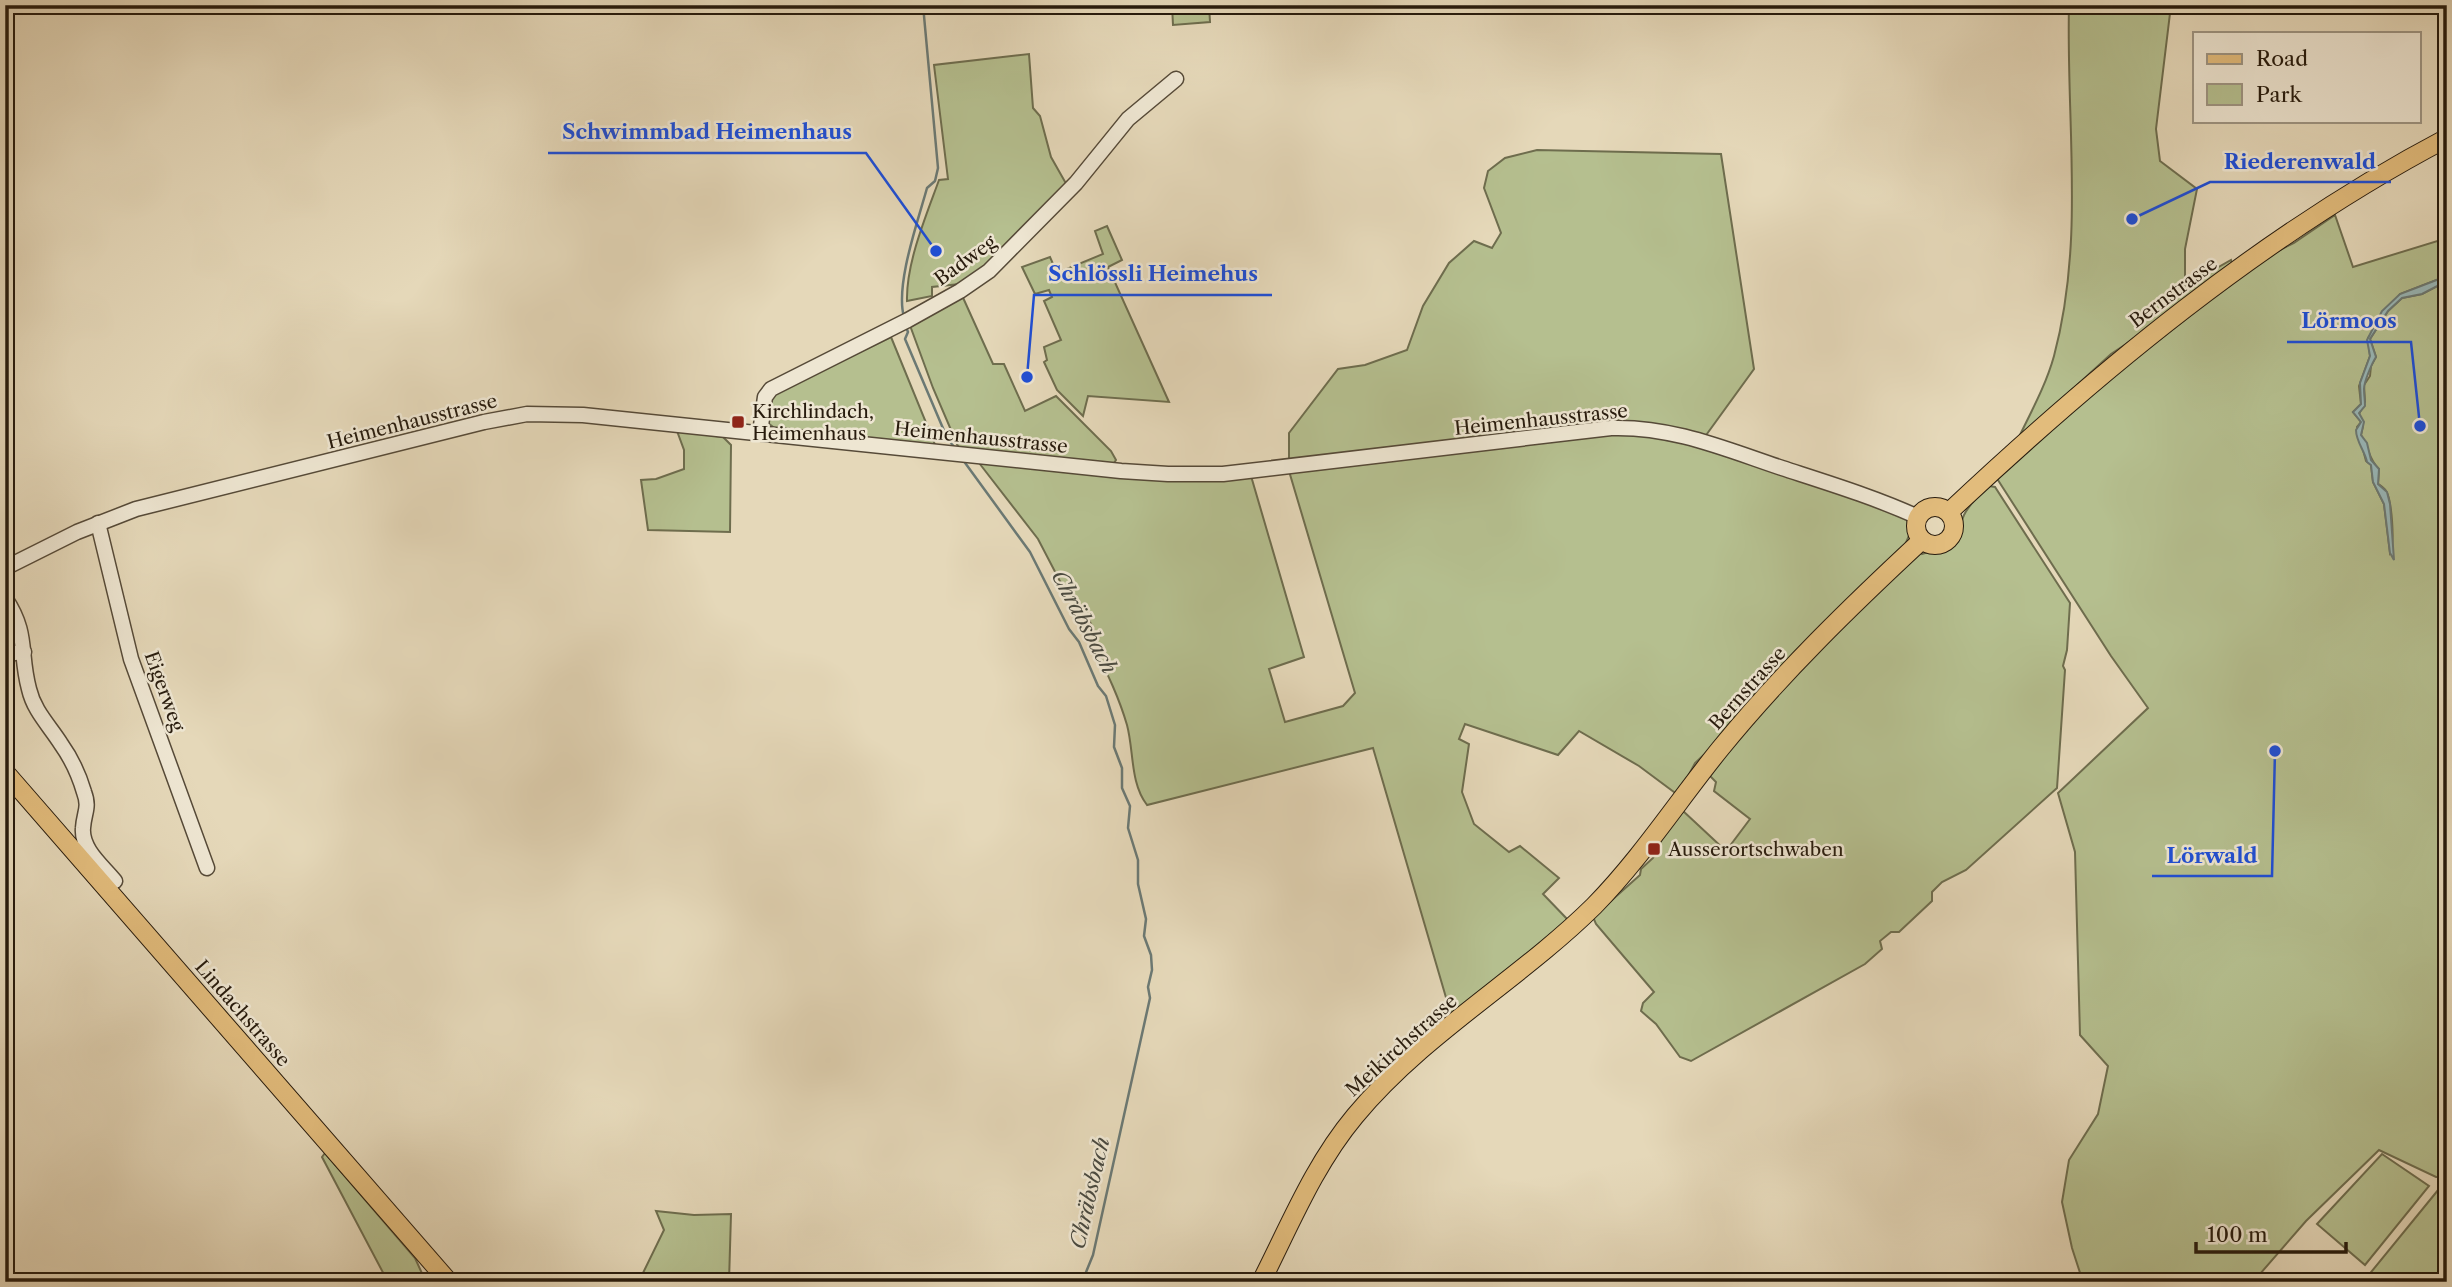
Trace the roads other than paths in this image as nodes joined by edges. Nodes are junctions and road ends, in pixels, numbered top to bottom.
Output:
1 (1176, 79) dead end
2 (2447, 138) edge
3 (760, 433) junction
4 (1949, 512) junction
5 (1918, 517) junction
6 (98, 523) junction
7 (1923, 540) junction
8 (5, 568) edge
9 (5, 598) edge
10 (24, 652) junction
11 (5, 654) edge
12 (5, 772) edge
13 (207, 868) dead end
14 (1618, 879) joint
15 (115, 881) dead end
16 (440, 1279) edge
17 (1261, 1282) edge

1 - 3 street, Badweg
2 - 4 main road, Bernstrasse
3 - 5 street, Heimenhausstrasse
3 - 6 street, Heimenhausstrasse
4 - 5 main road
4 - 7 main road
5 - 7 main road
6 - 8 street, Heimenhausstrasse
6 - 13 street, Eigerweg
7 - 14 main road, Bernstrasse
9 - 10 street
10 - 11 street
10 - 15 street
12 - 16 main road, Lindachstrasse
14 - 17 main road, Meikirchstrasse

